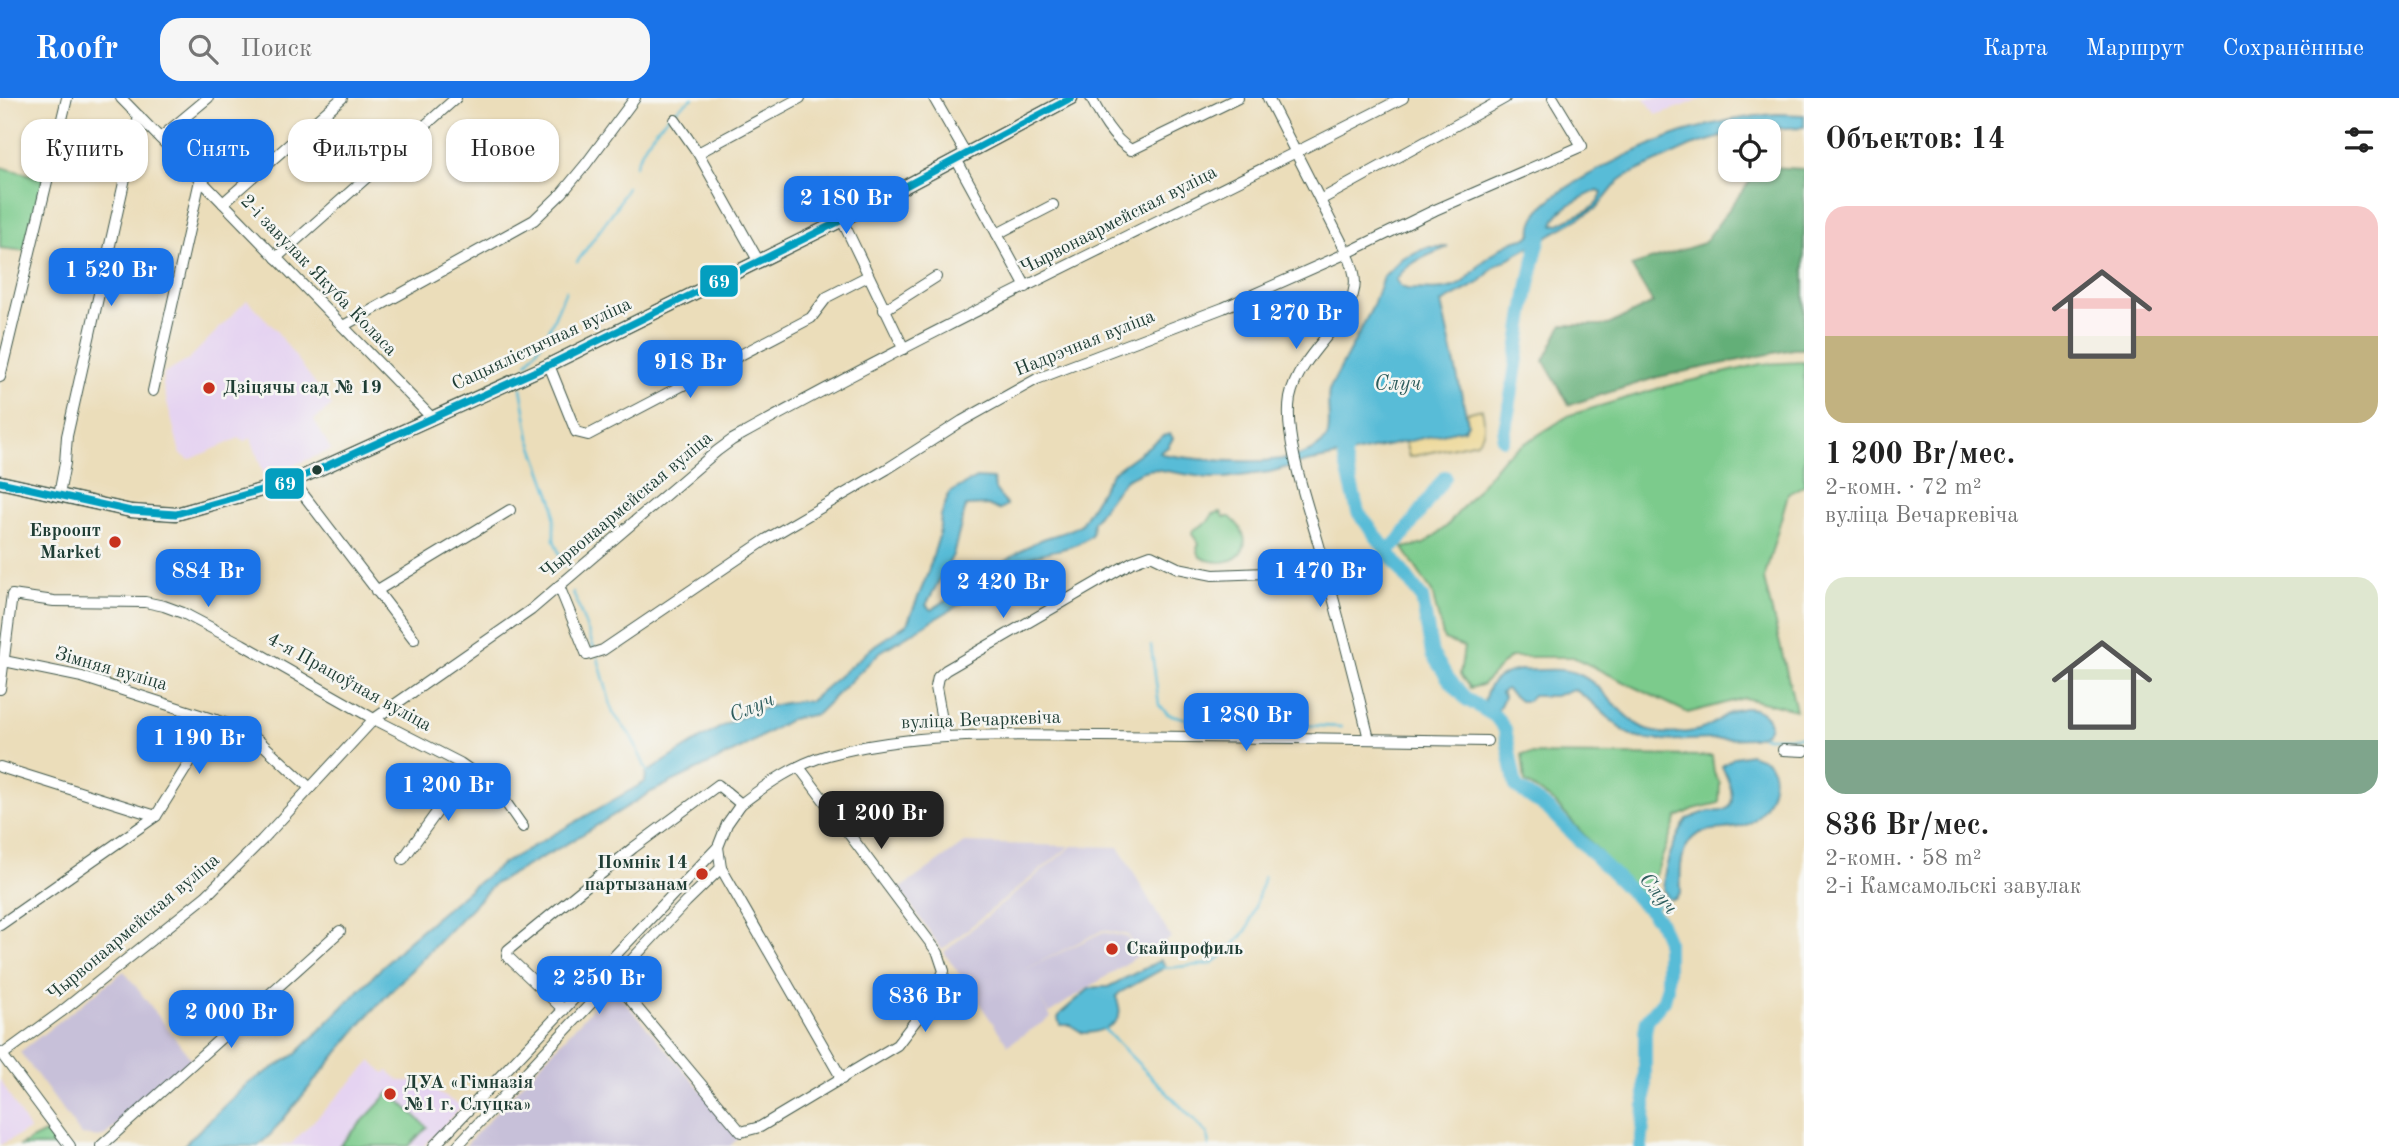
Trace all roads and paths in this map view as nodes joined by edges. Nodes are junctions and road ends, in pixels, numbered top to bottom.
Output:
1 (67, 98) edge
2 (121, 98) edge
3 (208, 98) edge
4 (342, 98) edge
5 (456, 98) edge
6 (635, 98) edge
7 (800, 98) edge
8 (934, 98) edge
9 (1071, 98) edge
10 (1091, 98) edge
11 (1238, 98) edge
12 (1268, 98) edge
13 (1403, 98) edge
14 (1505, 98) edge
15 (1553, 98) edge
16 (139, 116) junction
17 (675, 120) dead end
18 (160, 138) joint
19 (698, 153) junction
20 (1296, 153) junction
21 (961, 156) junction
22 (200, 182) edge
23 (202, 182) edge
24 (1320, 200) junction
25 (222, 203) junction
26 (1053, 205) dead end
27 (842, 220) junction
28 (997, 234) junction
29 (1347, 253) junction
30 (276, 258) junction
31 (759, 262) junction
32 (868, 276) junction
33 (936, 277) dead end
34 (1026, 287) junction
35 (884, 310) junction
36 (343, 326) junction
37 (904, 349) junction
38 (549, 365) junction
39 (0, 377) edge
40 (153, 391) dead end
41 (432, 418) junction
42 (293, 481) junction
43 (0, 482) edge
44 (59, 495) junction
45 (510, 510) dead end
46 (1325, 566) junction
47 (559, 586) junction
48 (376, 591) junction
49 (414, 639) dead end
50 (2, 665) edge
51 (0, 689) edge
52 (374, 719) junction
53 (216, 720) junction
54 (945, 737) junction
55 (1369, 739) junction
56 (1487, 741) dead end
57 (1783, 750) dead end
58 (1804, 751) edge
59 (0, 767) edge
60 (799, 767) junction
61 (468, 769) junction
62 (310, 788) junction
63 (741, 804) junction
64 (156, 816) junction
65 (523, 827) dead end
66 (718, 847) junction
67 (403, 859) dead end
68 (721, 868) junction
69 (0, 925) edge
70 (340, 931) dead end
71 (613, 979) junction
72 (564, 1010) junction
73 (1, 1054) edge
74 (842, 1079) junction
75 (70, 1146) edge
76 (101, 1146) edge
77 (434, 1146) edge
78 (457, 1146) edge

1 - 39 street
2 - 16 street, 2-і завулак Якуба Коласа
3 - 18 street
4 - 25 street
5 - 30 street
6 - 36 street
7 - 19 street
8 - 21 street
9 - 21 main road, Сацыялістычная вуліца
10 - 11 street
12 - 20 street
13 - 20 street, Чырвонаармейская вуліца
14 - 24 street
15 - 29 street, Надрэчная вуліца
16 - 18 street, 2-і завулак Якуба Коласа
16 - 44 street
17 - 19 street
19 - 31 street
20 - 24 street
20 - 34 street, Чырвонаармейская вуліца
21 - 27 main road, Сацыялістычная вуліца
21 - 28 street
22 - 40 street
23 - 25 street, 2-і завулак Якуба Коласа
24 - 29 street
25 - 30 street, 2-і завулак Якуба Коласа
26 - 28 street
27 - 31 main road, Сацыялістычная вуліца
27 - 32 street
28 - 34 street
29 - 46 street
29 - 47 street, Надрэчная вуліца
30 - 36 street, 2-і завулак Якуба Коласа
31 - 38 main road, Сацыялістычная вуліца
32 - 35 street
32 - 38 street
33 - 35 street
34 - 37 street, Чырвонаармейская вуліца
35 - 37 street
36 - 41 street, 2-і завулак Якуба Коласа
37 - 47 street, Чырвонаармейская вуліца
38 - 41 main road, Сацыялістычная вуліца
41 - 42 main road, Сацыялістычная вуліца
42 - 44 main road, Сацыялістычная вуліца
42 - 48 street
43 - 44 main road, Сацыялістычная вуліца
45 - 48 street
46 - 54 street
46 - 55 street
47 - 52 street, Чырвонаармейская вуліца
48 - 49 street
50 - 51 street
50 - 52 street, 4-я Працоўная вуліца
50 - 53 street, Зімняя вуліца
52 - 61 street, 4-я Працоўная вуліца
52 - 62 street, Чырвонаармейская вуліца
53 - 62 street, Зімняя вуліца
53 - 64 street
54 - 55 street, вуліца Вечаркевіча
54 - 60 street, вуліца Вечаркевіча
55 - 56 street
57 - 58 street
59 - 64 street
60 - 63 street, вуліца Вечаркевіча
60 - 74 street
61 - 65 street, 4-я Працоўная вуліца
61 - 67 street
62 - 73 street, Чырвонаармейская вуліца
63 - 66 street
63 - 72 street
64 - 69 street
66 - 68 street
66 - 72 street
68 - 71 street
68 - 74 street
70 - 76 street
71 - 74 street
71 - 78 street
72 - 77 street
73 - 75 street

